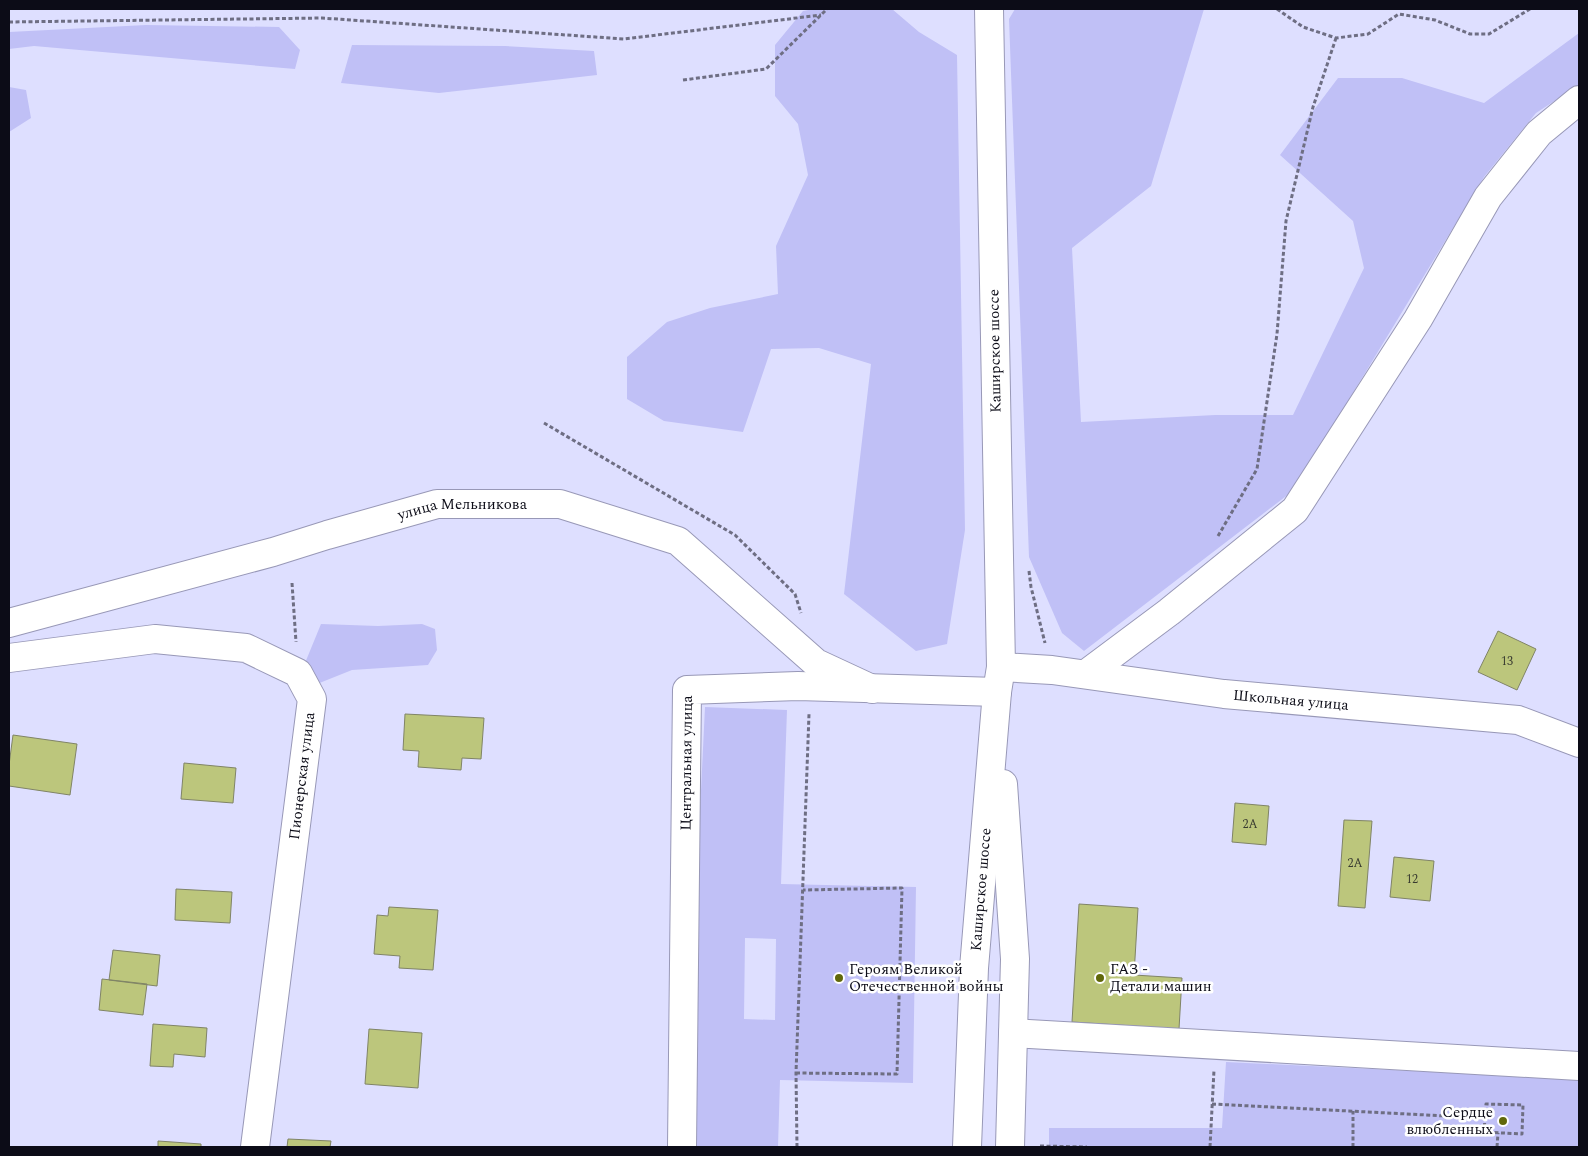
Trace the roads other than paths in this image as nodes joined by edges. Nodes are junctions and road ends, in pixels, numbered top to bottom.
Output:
1 (989, 9) edge
2 (1579, 100) edge
3 (9, 623) edge
4 (9, 658) edge
5 (1086, 674) junction
6 (999, 680) junction
7 (872, 689) junction
8 (1579, 743) edge
9 (1013, 1033) junction
10 (1579, 1066) edge
11 (256, 1147) edge
12 (682, 1147) edge
13 (966, 1147) edge
14 (1010, 1147) edge

1 - 6 street, Каширское шоссе
2 - 5 street
3 - 7 street, улица Мельникова
4 - 11 street, Пионерская улица
5 - 6 street, Школьная улица
5 - 8 street, Школьная улица
6 - 7 street, Центральная улица
6 - 9 street, Каширское шоссе
6 - 13 street, Каширское шоссе
7 - 12 street, Центральная улица
9 - 10 street
9 - 14 street, Каширское шоссе

